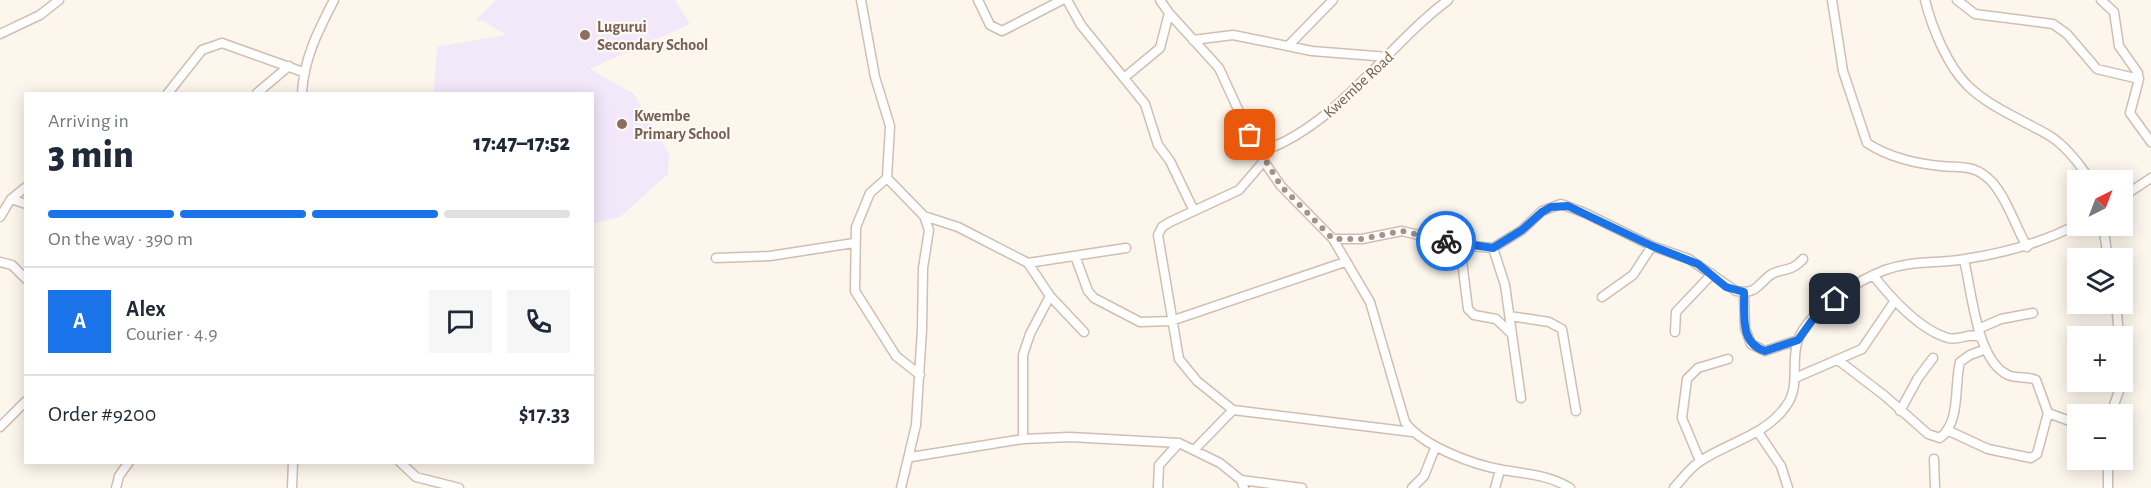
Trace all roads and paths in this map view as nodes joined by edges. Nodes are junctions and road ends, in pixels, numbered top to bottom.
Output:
1 (59, 0) edge
2 (334, 0) edge
3 (861, 0) edge
4 (978, 0) edge
5 (1062, 0) edge
6 (1067, 0) edge
7 (1160, 0) edge
8 (1333, 0) edge
9 (1447, 0) edge
10 (1832, 0) edge
11 (1925, 0) edge
12 (1957, 0) edge
13 (2101, 0) edge
14 (1169, 13) junction
15 (0, 34) edge
16 (1193, 40) junction
17 (1288, 46) junction
18 (1388, 57) junction
19 (289, 66) junction
20 (303, 72) junction
21 (1125, 77) junction
22 (2139, 78) junction
23 (169, 92) edge
24 (259, 92) edge
25 (302, 92) edge
26 (2151, 142) edge
27 (1258, 153) junction
28 (1264, 161) junction
29 (2083, 170) edge
30 (887, 178) junction
31 (2151, 178) edge
32 (24, 189) edge
33 (2133, 190) edge
34 (11, 199) junction
35 (24, 203) edge
36 (1194, 211) junction
37 (924, 216) junction
38 (0, 217) edge
39 (2067, 229) edge
40 (1333, 239) junction
41 (854, 243) junction
42 (1460, 245) junction
43 (1652, 246) junction
44 (2027, 247) junction
45 (1126, 248) dead end
46 (1493, 248) junction
47 (1075, 256) junction
48 (716, 258) dead end
49 (1803, 259) dead end
50 (1964, 260) junction
51 (0, 262) edge
52 (1028, 262) junction
53 (1345, 262) junction
54 (1712, 274) junction
55 (1873, 275) junction
56 (24, 277) edge
57 (1744, 292) junction
58 (1050, 296) junction
59 (1602, 297) dead end
60 (1894, 302) junction
61 (2033, 313) dead end
62 (1510, 316) junction
63 (1171, 321) junction
64 (1084, 332) dead end
65 (1674, 332) dead end
66 (1979, 333) junction
67 (1512, 334) junction
68 (1798, 340) junction
69 (1986, 349) junction
70 (1933, 358) dead end
71 (1728, 359) dead end
72 (1838, 360) junction
73 (920, 375) junction
74 (1795, 378) junction
75 (1521, 398) dead end
76 (24, 403) edge
77 (1233, 410) junction
78 (1576, 411) dead end
79 (1900, 411) junction
80 (2048, 413) junction
81 (2067, 420) edge
82 (0, 427) edge
83 (1947, 430) junction
84 (1412, 432) junction
85 (1758, 432) junction
86 (1023, 439) junction
87 (1179, 442) junction
88 (1435, 448) junction
89 (1195, 449) junction
90 (910, 457) junction
91 (1934, 459) dead end
92 (1700, 461) junction
93 (128, 464) edge
94 (293, 464) edge
95 (402, 464) edge
96 (1500, 470) junction
97 (2108, 470) edge
98 (416, 477) junction
99 (1242, 484) edge
100 (116, 488) edge
101 (292, 488) edge
102 (417, 488) edge
103 (459, 488) edge
104 (901, 488) edge
105 (1158, 488) edge
106 (1302, 488) edge
107 (1412, 488) edge
108 (1495, 488) edge
109 (1570, 488) edge
110 (1674, 488) edge
111 (1788, 488) edge
112 (1935, 488) edge
113 (2108, 488) edge

1 - 15 street
2 - 20 street
3 - 30 street
4 - 5 street
6 - 21 street
7 - 14 street
8 - 17 street
9 - 18 street, Kwembe Road
10 - 44 street
11 - 29 street
12 - 22 street
13 - 22 street
14 - 16 street
14 - 21 street
16 - 17 street
16 - 27 street
17 - 18 street
18 - 27 street, Kwembe Road
19 - 20 street
19 - 23 street
19 - 24 street
20 - 25 street
21 - 36 street
22 - 26 street
27 - 28 street
28 - 36 street
28 - 40 street
30 - 37 street
30 - 41 street
31 - 33 street
32 - 34 street
34 - 35 street
34 - 38 street
36 - 63 street
37 - 52 street
37 - 73 street
39 - 44 street
40 - 42 street
40 - 53 street
41 - 48 street
41 - 73 street
42 - 46 street
42 - 67 street
43 - 46 street
43 - 54 street
43 - 59 street
44 - 50 street
45 - 47 street
46 - 62 street
47 - 52 street
47 - 63 street
49 - 57 street
50 - 55 street
50 - 66 street
51 - 56 street
52 - 58 street
53 - 63 street
53 - 84 street
54 - 57 street
54 - 65 street
55 - 60 street
55 - 68 street
57 - 68 street
58 - 64 street
58 - 86 street
60 - 66 street
60 - 72 street
61 - 66 street
62 - 67 street
62 - 78 street
63 - 77 street
66 - 69 street
67 - 75 street
68 - 74 street
69 - 80 street
69 - 83 street
70 - 79 street
71 - 92 street
72 - 74 street
72 - 79 street
73 - 90 street
74 - 85 street
76 - 82 street
77 - 84 street
77 - 89 street
79 - 83 street
80 - 81 street
80 - 83 street
84 - 88 street
85 - 92 street
85 - 111 street
86 - 87 street
86 - 90 street
87 - 89 street
87 - 105 street
88 - 96 street
88 - 107 street
89 - 99 street
90 - 104 street
91 - 112 street
92 - 110 street
93 - 100 street
94 - 101 street
95 - 98 street
96 - 108 street
96 - 109 street
97 - 113 street
98 - 102 street
98 - 103 street
99 - 106 street

